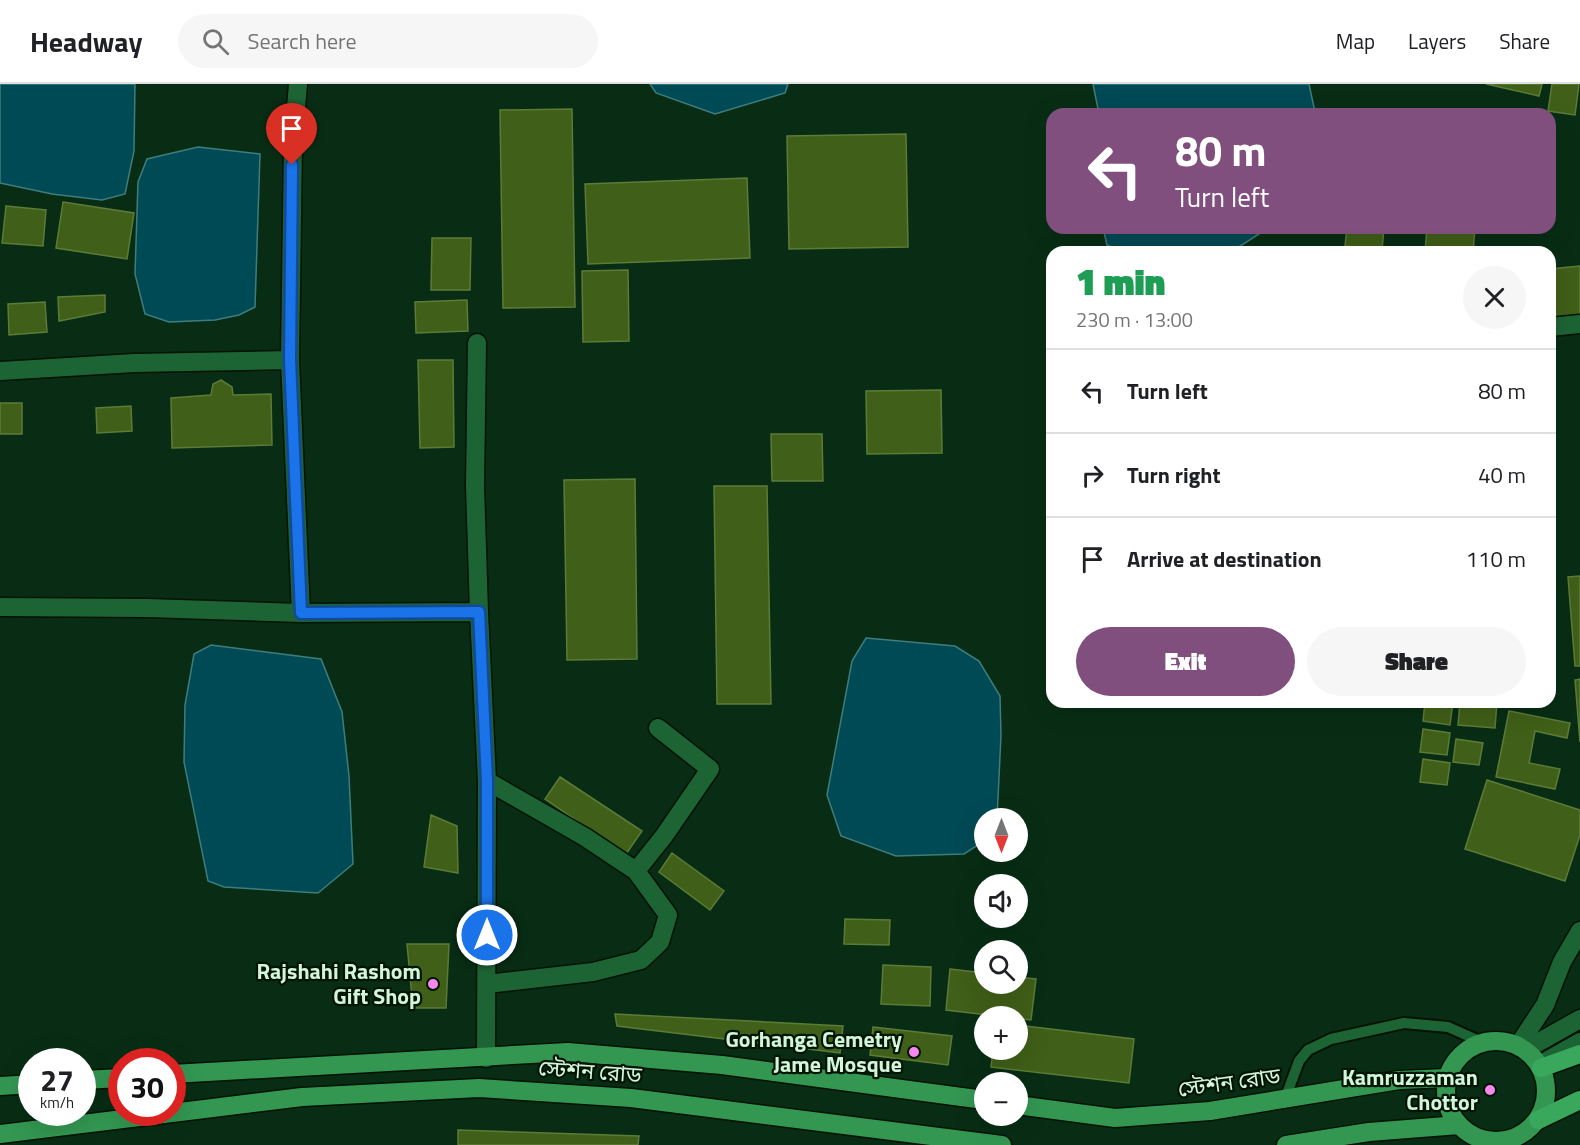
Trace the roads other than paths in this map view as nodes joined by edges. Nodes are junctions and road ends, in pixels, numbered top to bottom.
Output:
1 (298, 84) edge
2 (1580, 324) edge
3 (1556, 326) edge
4 (477, 343) dead end
5 (290, 360) junction
6 (0, 371) edge
7 (0, 607) edge
8 (479, 612) junction
9 (301, 613) junction
10 (658, 728) dead end
11 (487, 781) junction
12 (636, 871) junction
13 (1580, 931) edge
14 (487, 984) junction
15 (1580, 1019) edge
16 (1484, 1042) junction
17 (1580, 1042) edge
18 (1522, 1048) junction
19 (1580, 1054) edge
20 (486, 1058) junction
21 (1540, 1066) junction
22 (186, 1073) edge
23 (1447, 1078) junction
24 (18, 1085) edge
25 (0, 1086) edge
26 (974, 1099) edge
27 (1286, 1099) junction
28 (1580, 1100) edge
29 (1028, 1106) edge
30 (186, 1111) edge
31 (1538, 1120) junction
32 (108, 1121) edge
33 (0, 1134) edge
34 (1465, 1135) edge
35 (1350, 1141) edge
36 (1500, 1143) edge
37 (1002, 1145) edge
38 (1286, 1145) edge

1 - 5 street
2 - 3 street
4 - 8 street
5 - 6 street
5 - 9 street
7 - 9 street
8 - 9 street
8 - 11 street
10 - 12 street
11 - 12 street
11 - 14 street
12 - 14 street
13 - 18 street
14 - 20 street
15 - 18 street
16 - 18 main road
16 - 23 main road
16 - 27 lane
17 - 21 street
18 - 21 main road
19 - 21 highway
20 - 22 main road, স্টেশন রোড
20 - 26 main road, স্টেশন রোড
21 - 31 main road
23 - 27 main road, স্টেশন রোড
23 - 34 main road
24 - 25 main road
27 - 29 main road, স্টেশন রোড
28 - 31 highway
30 - 37 main road, স্টেশন রোড
31 - 36 main road
32 - 33 main road, স্টেশন রোড
34 - 35 main road
34 - 36 main road
35 - 38 main road

